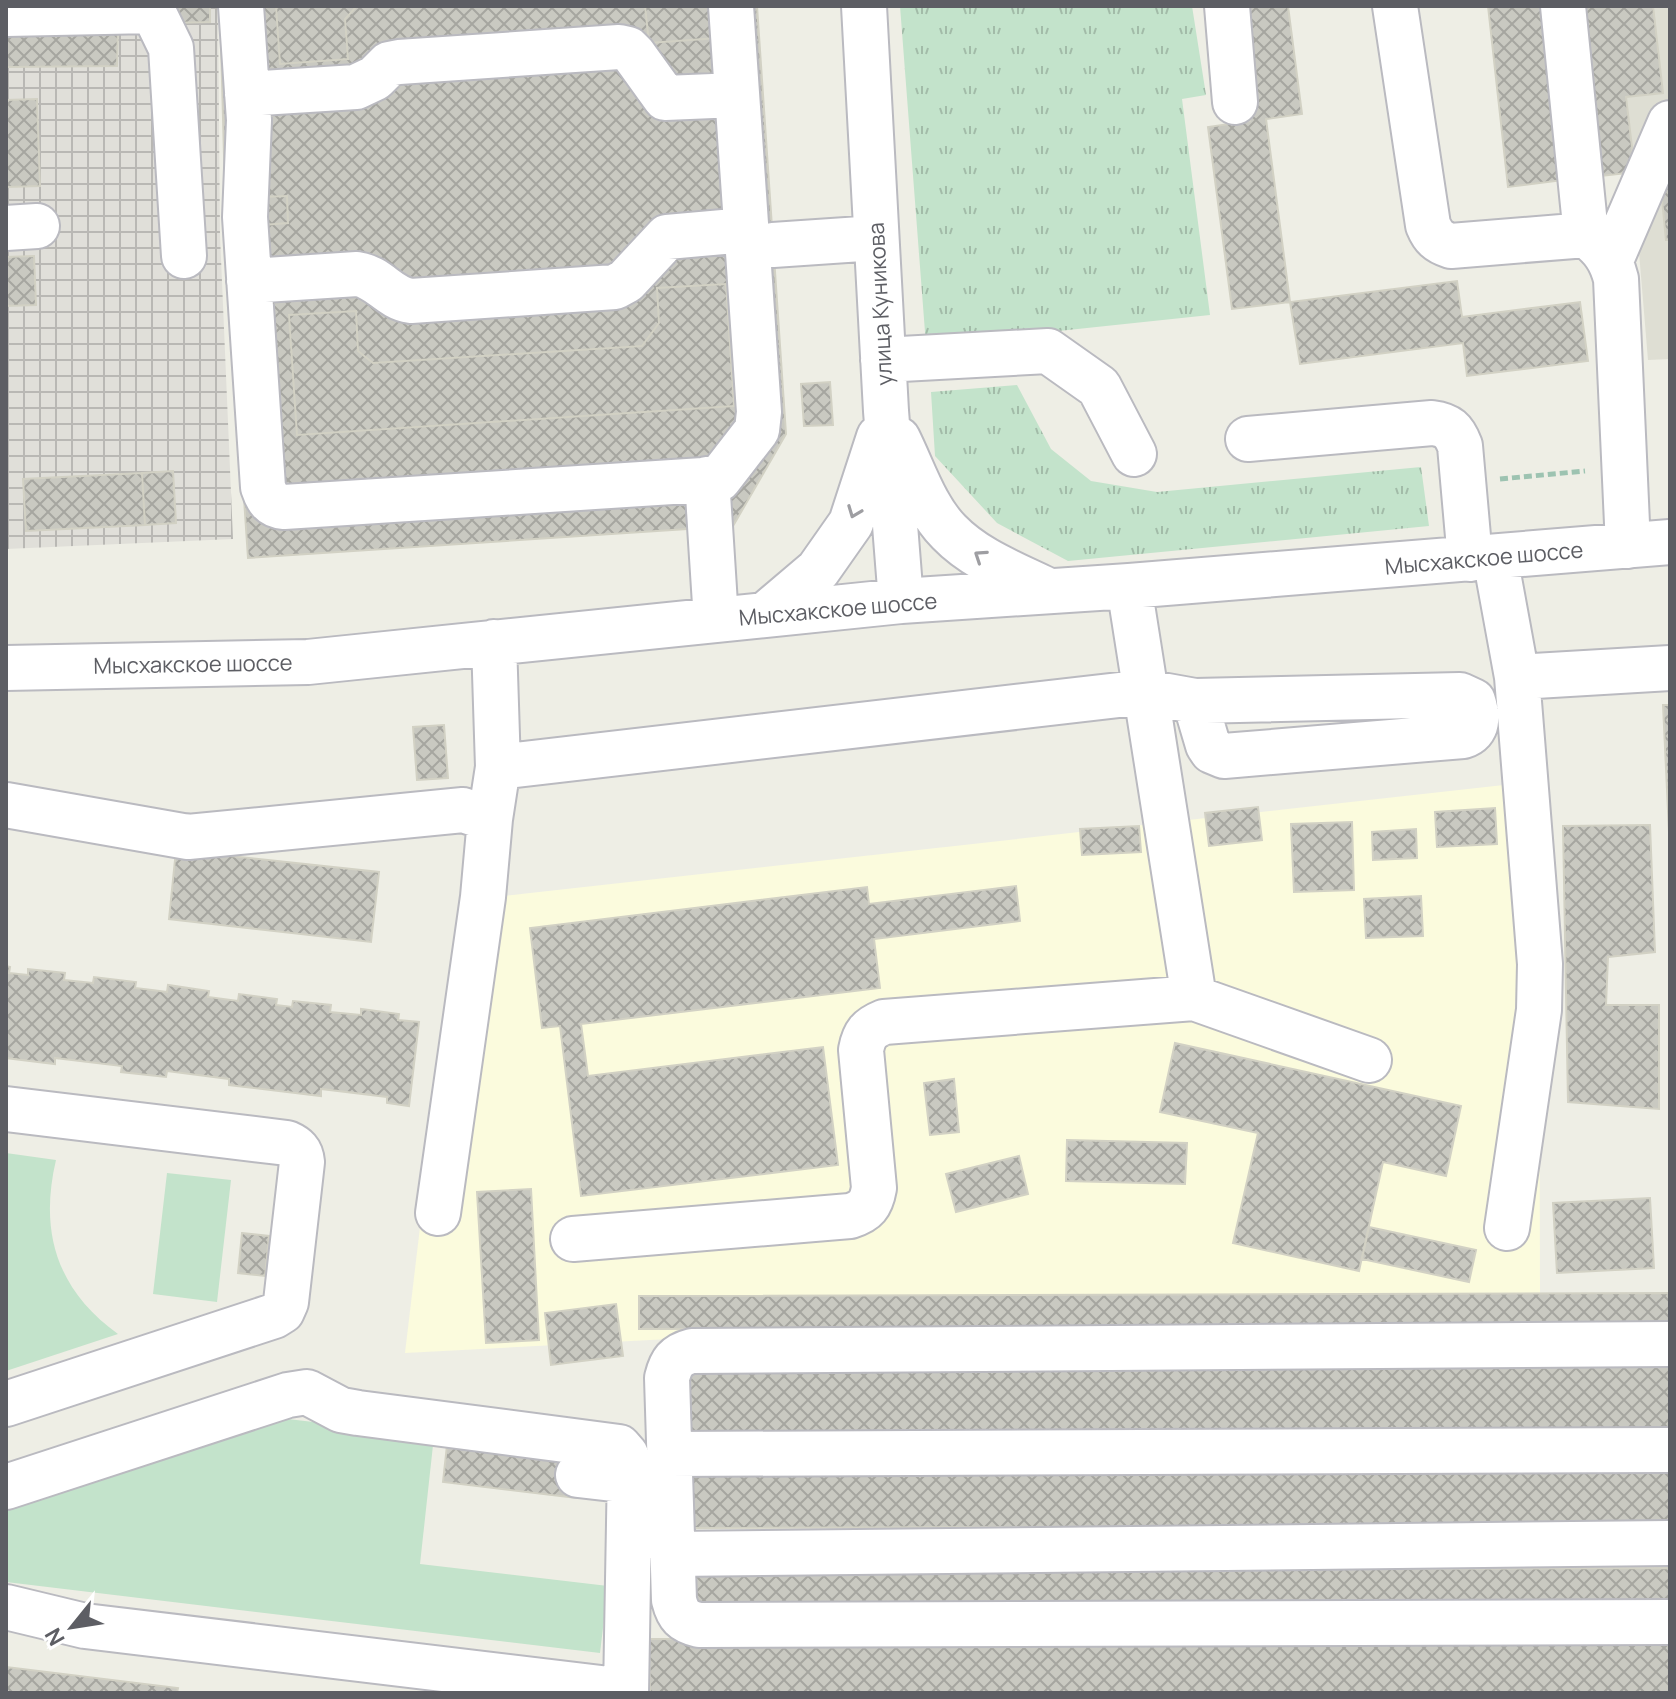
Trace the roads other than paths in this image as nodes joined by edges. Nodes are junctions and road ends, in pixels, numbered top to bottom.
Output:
1 (241, 6) edge
2 (731, 6) edge
3 (864, 6) edge
4 (1227, 6) edge
5 (1395, 6) edge
6 (1563, 6) edge
7 (6, 14) edge
8 (247, 94) junction
9 (737, 95) junction
10 (1235, 102) dead end
11 (1670, 123) edge
12 (760, 237) junction
13 (876, 238) junction
14 (1599, 247) junction
15 (184, 256) dead end
16 (249, 281) junction
17 (883, 360) junction
18 (886, 411) junction
19 (1248, 439) dead end
20 (1134, 454) dead end
21 (707, 479) junction
22 (1649, 544) edge
23 (1482, 558) junction
24 (1129, 586) junction
25 (1049, 591) junction
26 (901, 601) junction
27 (765, 615) junction
28 (716, 620) junction
29 (494, 642) junction
30 (6, 668) edge
31 (1670, 668) edge
32 (1517, 677) junction
33 (1145, 692) junction
34 (1195, 701) junction
35 (498, 767) junction
36 (6, 805) edge
37 (490, 819) junction
38 (1194, 998) junction
39 (1369, 1060) dead end
40 (6, 1109) edge
41 (438, 1213) dead end
42 (1507, 1228) dead end
43 (573, 1239) dead end
44 (1670, 1344) edge
45 (6, 1404) edge
46 (1670, 1450) edge
47 (669, 1454) junction
48 (578, 1475) dead end
49 (630, 1481) junction
50 (6, 1487) edge
51 (1670, 1543) edge
52 (672, 1554) junction
53 (6, 1607) edge
54 (1670, 1622) edge
55 (626, 1692) edge

1 - 8 street
2 - 9 street
3 - 13 street, улица Куникова
4 - 10 street
5 - 14 street
6 - 14 street
7 - 15 street
8 - 9 street
8 - 16 street
9 - 12 street
11 - 14 street
12 - 13 street
12 - 16 street
12 - 21 street
13 - 17 street, улица Куникова
14 - 22 street
16 - 21 street
17 - 18 street, улица Куникова
17 - 20 street
25 -> 18 street
18 - 26 street, улица Куникова
18 -> 27 street
19 - 23 street
21 - 28 street
22 - 23 street, Мысхакское шоссе
23 - 24 street, Мысхакское шоссе
23 - 32 street
24 - 25 street, Мысхакское шоссе
24 - 33 street
25 - 26 street, Мысхакское шоссе
26 - 27 street, Мысхакское шоссе
27 - 28 street, Мысхакское шоссе
28 - 29 street, Мысхакское шоссе
29 - 30 street, Мысхакское шоссе
29 - 35 street
31 - 32 street
32 - 42 street
33 - 34 street
33 - 35 street
33 - 38 street
34 - 34 street
35 - 37 street
36 - 37 street
37 - 41 street
38 - 39 street
38 - 43 street
40 - 45 street
44 - 47 street
46 - 47 street
47 - 52 street
48 - 49 street
49 - 50 street
49 - 55 street
51 - 52 street
52 - 54 street
53 - 55 street

